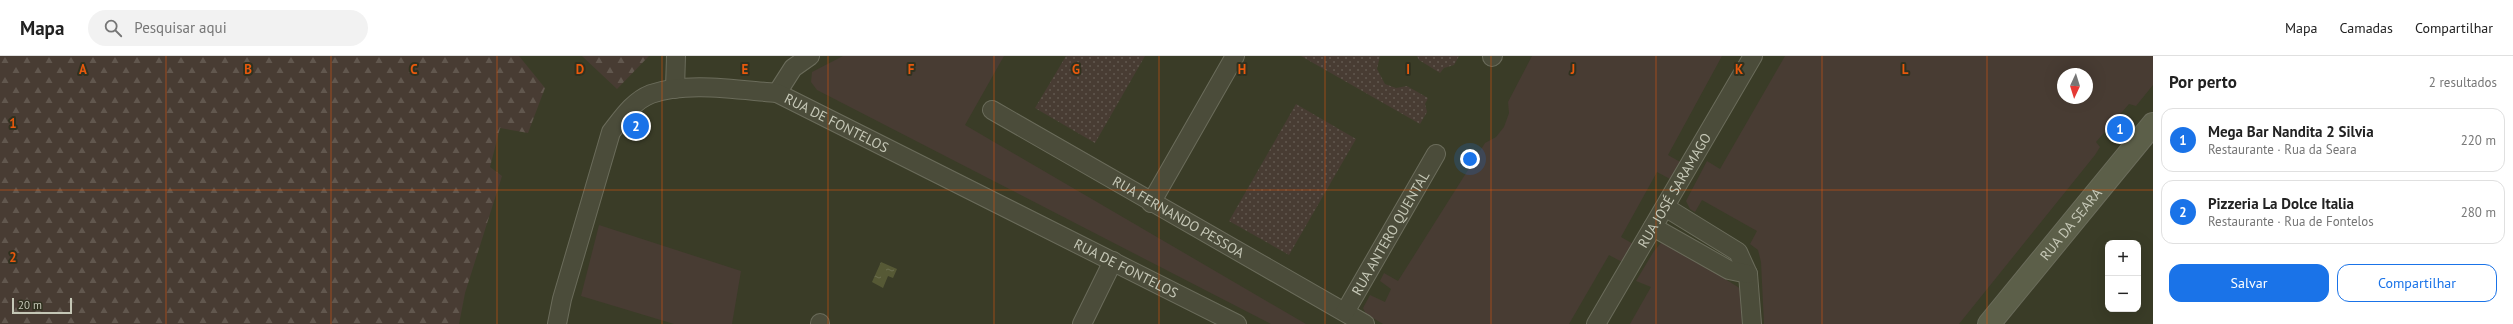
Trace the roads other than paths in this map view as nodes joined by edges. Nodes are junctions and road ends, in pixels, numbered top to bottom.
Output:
1 (676, 56) edge
2 (810, 56) edge
3 (1235, 56) edge
4 (1753, 56) edge
5 (675, 89) junction
6 (777, 93) junction
7 (992, 110) dead end
8 (2153, 124) edge
9 (1436, 154) dead end
10 (1151, 203) junction
11 (1665, 207) junction
12 (1653, 227) junction
13 (1113, 261) junction
14 (1748, 274) junction
15 (1345, 312) junction
16 (557, 324) edge
17 (1082, 324) edge
18 (1237, 324) edge
19 (1365, 324) edge
20 (1596, 324) edge
21 (1752, 324) edge
22 (1989, 324) edge

1 - 5 street
2 - 6 street
3 - 10 street
4 - 11 street, RUA JOSÉ SARAMAGO
5 - 6 street, RUA DE FONTELOS
5 - 16 street, RUA DE FONTELOS
6 - 13 street, RUA DE FONTELOS
7 - 10 street, RUA FERNANDO PESSOA
8 - 22 street, RUA DA SEARA
9 - 15 street, RUA ANTERO QUENTAL
10 - 15 street, RUA FERNANDO PESSOA
11 - 12 street, RUA JOSÉ SARAMAGO
11 - 14 street
12 - 14 street
12 - 20 street, RUA JOSÉ SARAMAGO
13 - 17 street
13 - 18 street, RUA DE FONTELOS
14 - 21 street
15 - 19 street, RUA FERNANDO PESSOA

